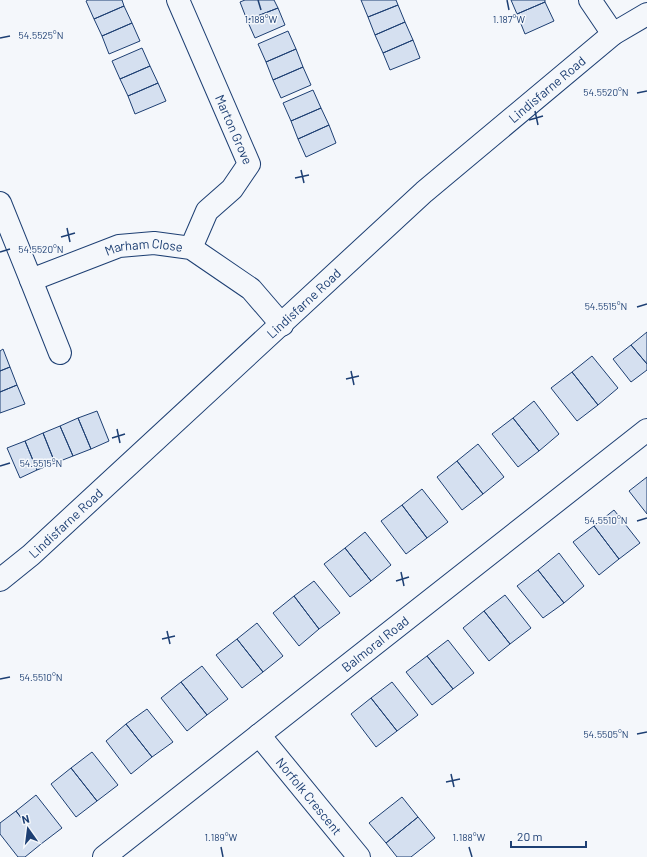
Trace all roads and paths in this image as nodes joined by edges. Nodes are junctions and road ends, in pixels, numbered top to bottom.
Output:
1 (178, 0) edge
2 (590, 0) edge
3 (647, 14) edge
4 (613, 34) junction
5 (0, 203) edge
6 (191, 248) junction
7 (31, 280) junction
8 (282, 325) junction
9 (60, 353) dead end
10 (647, 430) edge
11 (0, 580) edge
12 (260, 735) junction
13 (104, 857) edge
14 (359, 857) edge

1 - 6 street, Marton Grove
2 - 4 street
3 - 4 street, Lindisfarne Road
4 - 8 street, Lindisfarne Road
5 - 7 street
6 - 7 street, Marham Close
6 - 8 street, Marham Close
7 - 9 street
8 - 11 street, Lindisfarne Road
10 - 12 street, Balmoral Road
12 - 13 street, Balmoral Road
12 - 14 street, Norfolk Crescent

